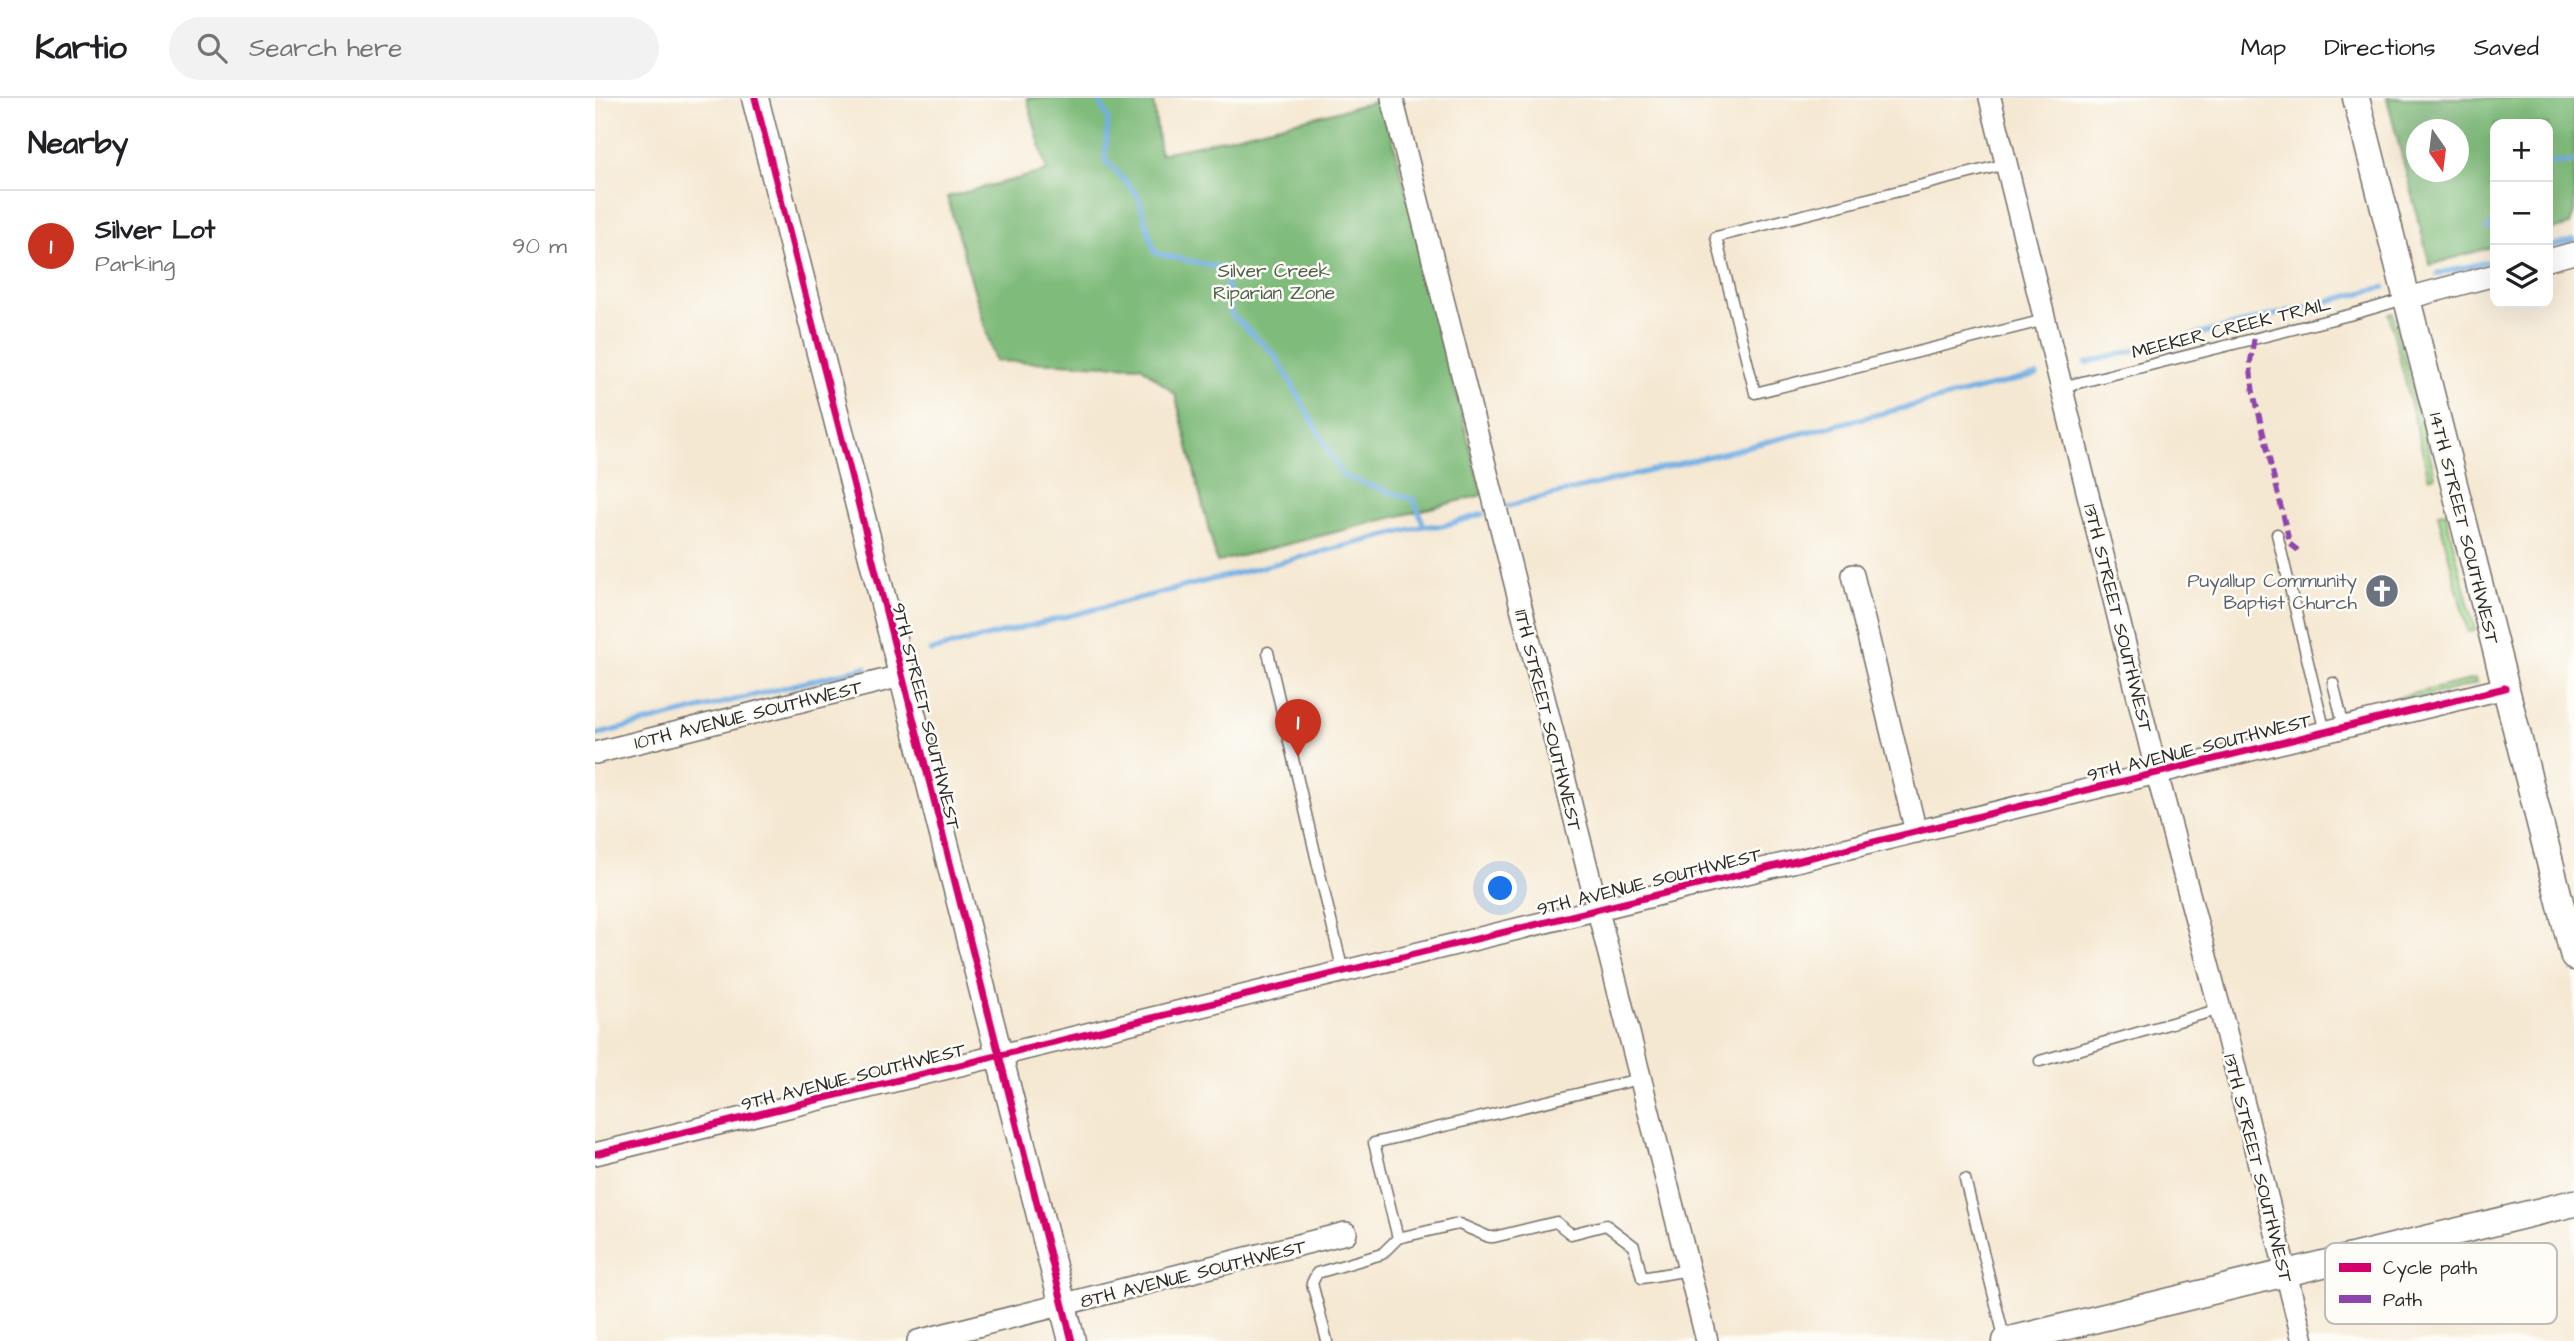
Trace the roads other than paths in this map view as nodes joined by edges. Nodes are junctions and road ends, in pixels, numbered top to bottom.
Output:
1 (755, 98) edge
2 (1392, 98) edge
3 (1990, 98) edge
4 (2355, 98) edge
5 (2006, 164) junction
6 (2574, 253) edge
7 (2553, 259) edge
8 (2490, 276) edge
9 (2407, 298) junction
10 (2045, 320) junction
11 (2062, 387) junction
12 (2277, 534) dead end
13 (1853, 575) dead end
14 (1268, 652) dead end
15 (901, 676) junction
16 (2333, 683) dead end
17 (2505, 688) junction
18 (2334, 730) junction
19 (595, 754) edge
20 (2157, 774) junction
21 (1916, 832) junction
22 (1596, 910) junction
23 (2574, 957) edge
24 (1343, 972) junction
25 (2220, 1009) junction
26 (999, 1056) junction
27 (2040, 1061) dead end
28 (1639, 1079) junction
29 (595, 1154) edge
30 (1965, 1179) dead end
31 (2574, 1203) edge
32 (1346, 1233) dead end
33 (1398, 1238) junction
34 (2409, 1243) edge
35 (2325, 1263) edge
36 (1689, 1270) junction
37 (2285, 1273) junction
38 (1063, 1306) junction
39 (918, 1341) edge
40 (1072, 1341) edge
41 (1327, 1341) edge
42 (1707, 1341) edge
43 (2005, 1341) edge
44 (2303, 1341) edge

1 - 15 street, 9TH STREET SOUTHWEST
2 - 22 street, 11TH STREET SOUTHWEST
3 - 5 street, 13TH STREET SOUTHWEST
4 - 9 street, 14TH STREET SOUTHWEST
5 - 10 street, 13TH STREET SOUTHWEST
5 - 10 lane
6 - 7 street
8 - 9 street
9 - 11 lane, MEEKER CREEK TRAIL
9 - 17 street, 14TH STREET SOUTHWEST
10 - 11 street, 13TH STREET SOUTHWEST
11 - 20 street, 13TH STREET SOUTHWEST
12 - 18 lane
13 - 21 street
14 - 24 lane
15 - 19 street, 10TH AVENUE SOUTHWEST
15 - 26 street, 9TH STREET SOUTHWEST
16 - 18 lane
17 - 18 street, 9TH AVENUE SOUTHWEST
17 - 23 street, 14TH STREET SOUTHWEST
18 - 20 street, 9TH AVENUE SOUTHWEST
20 - 21 street, 9TH AVENUE SOUTHWEST
20 - 25 street, 13TH STREET SOUTHWEST
21 - 22 street, 9TH AVENUE SOUTHWEST
22 - 24 street, 9TH AVENUE SOUTHWEST
22 - 28 street, 11TH STREET SOUTHWEST
24 - 26 street, 9TH AVENUE SOUTHWEST
25 - 27 lane
25 - 37 street, 13TH STREET SOUTHWEST
26 - 29 street, 9TH AVENUE SOUTHWEST
26 - 38 street, 9TH STREET SOUTHWEST
28 - 33 lane
28 - 36 street, 11TH STREET SOUTHWEST
30 - 43 lane
31 - 34 street
32 - 38 street, 8TH AVENUE SOUTHWEST
33 - 36 lane
33 - 41 lane
35 - 37 street
36 - 42 street, 11TH STREET SOUTHWEST
37 - 43 street
37 - 44 street, 13TH STREET SOUTHWEST
38 - 39 street, 8TH AVENUE SOUTHWEST
38 - 40 street, 9TH STREET SOUTHWEST

